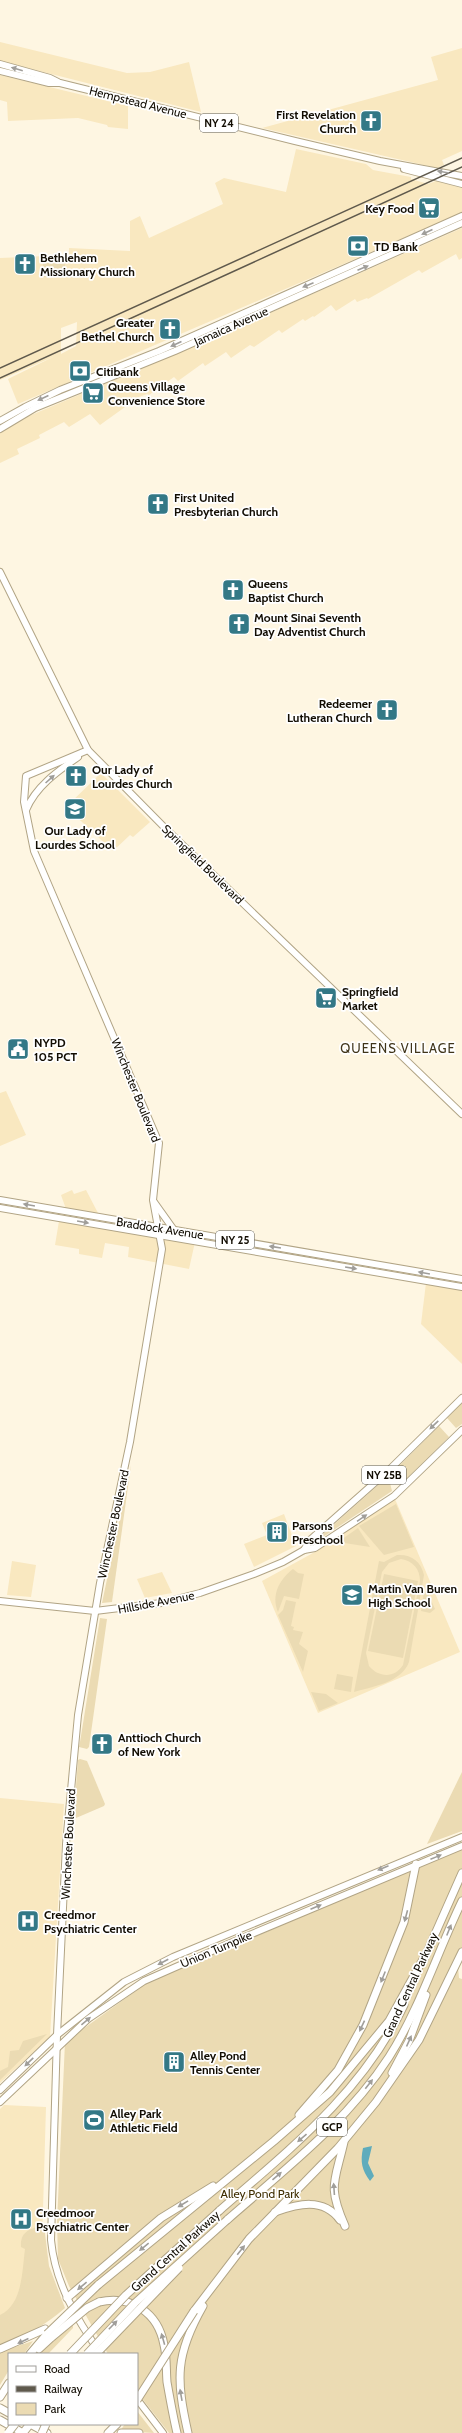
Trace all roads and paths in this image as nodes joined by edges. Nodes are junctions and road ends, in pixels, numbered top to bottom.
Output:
1 (0, 64) edge
2 (0, 71) edge
3 (60, 83) junction
4 (380, 161) junction
5 (462, 176) edge
6 (462, 184) edge
7 (462, 216) edge
8 (462, 223) edge
9 (0, 421) edge
10 (0, 429) edge
11 (0, 572) edge
12 (88, 750) junction
13 (26, 810) junction
14 (462, 1114) edge
15 (0, 1200) edge
16 (153, 1200) junction
17 (0, 1208) edge
18 (158, 1228) junction
19 (174, 1230) junction
20 (159, 1235) junction
21 (314, 1253) junction
22 (312, 1262) junction
23 (462, 1280) edge
24 (462, 1286) edge
25 (462, 1398) edge
26 (462, 1430) edge
27 (304, 1550) junction
28 (0, 1601) edge
29 (95, 1611) junction
30 (462, 1837) edge
31 (462, 1846) edge
32 (416, 1864) junction
33 (462, 1873) edge
34 (462, 1901) edge
35 (462, 1952) edge
36 (400, 2007) junction
37 (416, 2015) junction
38 (57, 2035) junction
39 (57, 2047) junction
40 (0, 2090) edge
41 (0, 2102) edge
42 (360, 2122) junction
43 (274, 2141) junction
44 (345, 2141) junction
45 (240, 2169) junction
46 (274, 2213) junction
47 (227, 2220) junction
48 (222, 2273) junction
49 (67, 2298) junction
50 (48, 2334) junction
51 (0, 2350) edge
52 (31, 2353) edge
53 (35, 2353) edge
54 (71, 2353) edge
55 (88, 2353) edge
56 (97, 2353) edge
57 (101, 2353) edge
58 (8, 2385) edge
59 (2, 2394) edge
60 (138, 2397) edge
61 (138, 2400) edge
62 (0, 2421) edge
63 (29, 2425) edge
64 (32, 2425) edge
65 (116, 2425) edge
66 (12, 2428) edge
67 (23, 2433) edge
68 (47, 2433) edge
69 (108, 2433) edge
70 (121, 2433) edge
71 (139, 2433) edge
72 (163, 2433) edge
73 (177, 2433) edge
74 (188, 2433) edge

3 -> 1 main road, Hempstead Avenue / NY 24
2 - 3 main road, Hempstead Avenue / NY 24
3 - 4 main road, Hempstead Avenue / NY 24
5 -> 4 main road, Hempstead Avenue / NY 24
4 - 6 main road, Hempstead Avenue / NY 24
7 -> 9 main road, Jamaica Avenue
10 -> 8 main road, Jamaica Avenue
11 - 12 main road, Springfield Boulevard
13 -> 12 main road
12 - 13 main road, Winchester Boulevard
12 - 14 main road, Springfield Boulevard
13 - 16 main road, Winchester Boulevard
18 -> 15 main road, Braddock Avenue / NY 25
16 - 18 main road, Winchester Boulevard
16 - 19 main road
17 -> 20 main road, Braddock Avenue / NY 25
18 - 19 main road, Braddock Avenue / NY 25
18 - 20 main road, Winchester Boulevard
21 -> 19 main road, Braddock Avenue / NY 25
20 - 22 main road, Braddock Avenue / NY 25
20 - 29 main road, Winchester Boulevard
21 - 22 main road
23 -> 21 main road, Braddock Avenue / NY 25
22 -> 24 main road, Braddock Avenue / NY 25
25 -> 27 main road, Hillside Avenue / NY 25B
27 -> 26 main road, Hillside Avenue / NY 25B
27 - 29 main road, Hillside Avenue / NY 25B
28 - 29 main road, Hillside Avenue / NY 25B
29 - 38 main road, Winchester Boulevard
30 -> 38 main road, Union Turnpike
32 -> 31 main road, Union Turnpike
39 -> 32 main road, Union Turnpike
32 -> 43 highway
33 - 36 highway, Grand Central Parkway
37 -> 34 highway, Grand Central Parkway / GCP
35 - 42 highway
36 - 43 highway
36 -> 54 highway, Grand Central Parkway / GCP, bridge
42 -> 37 highway
47 -> 37 highway, Grand Central Parkway / GCP
38 - 39 main road, Winchester Boulevard
38 -> 40 main road, Union Turnpike
39 - 41 main road, Union Turnpike
39 - 49 main road, Winchester Boulevard
42 - 44 highway
43 - 45 highway
44 - 46 highway
46 -> 44 highway
45 -> 49 highway
45 -> 50 highway, bridge
48 -> 46 highway
55 -> 47 highway, Grand Central Parkway / GCP, bridge
47 - 56 highway, bridge
48 - 60 highway, bridge
74 -> 48 highway
49 - 57 main road, Winchester Boulevard
50 -> 51 highway
50 - 52 highway
50 - 53 highway
73 -> 50 highway, bridge
58 - 59 highway
61 - 72 main road
62 - 66 highway
63 - 67 highway
64 - 68 highway
65 - 69 highway
66 - 67 highway
70 - 71 highway

